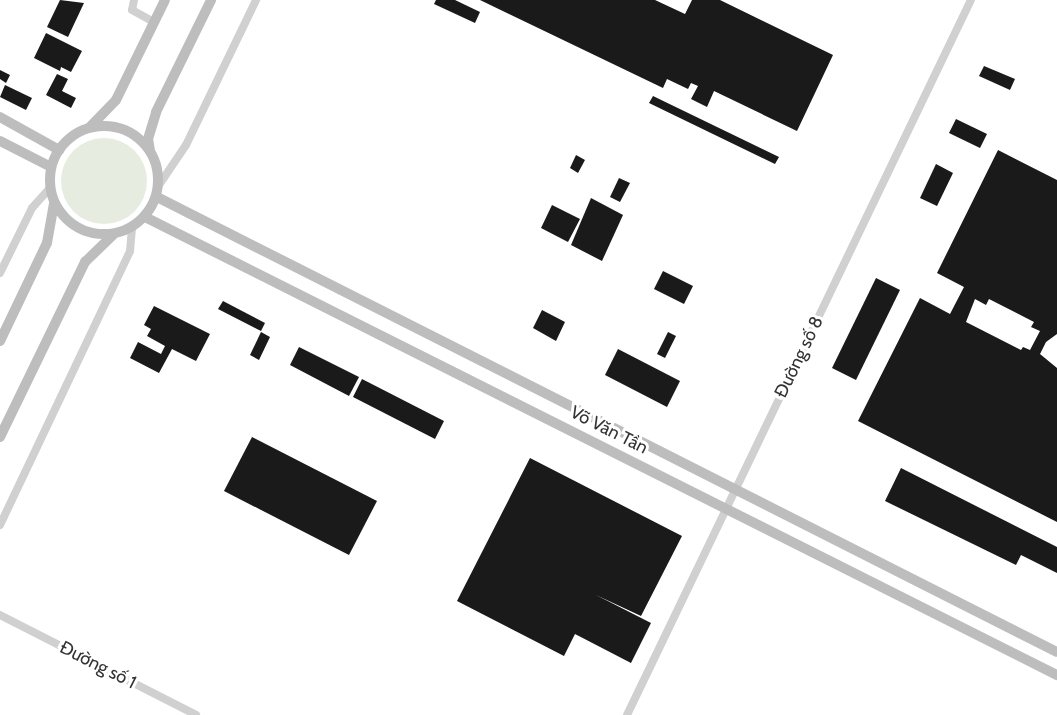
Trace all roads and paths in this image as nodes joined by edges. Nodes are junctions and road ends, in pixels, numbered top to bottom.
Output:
1 (134, 0) edge
2 (165, 0) edge
3 (211, 0) edge
4 (256, 0) edge
5 (971, 0) edge
6 (154, 22) junction
7 (0, 117) edge
8 (87, 129) junction
9 (0, 141) edge
10 (59, 150) junction
11 (150, 151) junction
12 (51, 166) junction
13 (159, 185) junction
14 (50, 188) junction
15 (157, 197) junction
16 (54, 201) junction
17 (146, 217) junction
18 (132, 228) junction
19 (114, 234) junction
20 (0, 273) edge
21 (0, 341) edge
22 (0, 437) edge
23 (735, 489) junction
24 (726, 508) junction
25 (0, 525) edge
26 (0, 615) edge
27 (1057, 652) edge
28 (1057, 675) edge
29 (196, 715) edge
30 (627, 715) edge

1 - 6 street
2 - 6 street
3 - 11 street
4 - 13 street
5 - 23 street, Đường số 8
6 - 8 street
7 - 10 street
8 - 10 street
8 - 11 street
9 - 12 street
10 - 12 street
11 - 13 street
12 - 14 street
13 - 15 street
14 - 16 street
14 - 20 street
15 - 17 street
15 - 23 street, Võ Văn Tần
16 - 19 street
16 - 21 street
17 - 18 street
17 - 24 street, Võ Văn Tần
18 - 19 street
18 - 25 street
19 - 22 street
23 - 24 street, Đường số 8
23 - 27 street, Võ Văn Tần
24 - 28 street, Võ Văn Tần
24 - 30 street, Đường số 8
26 - 29 street, Đường số 1

